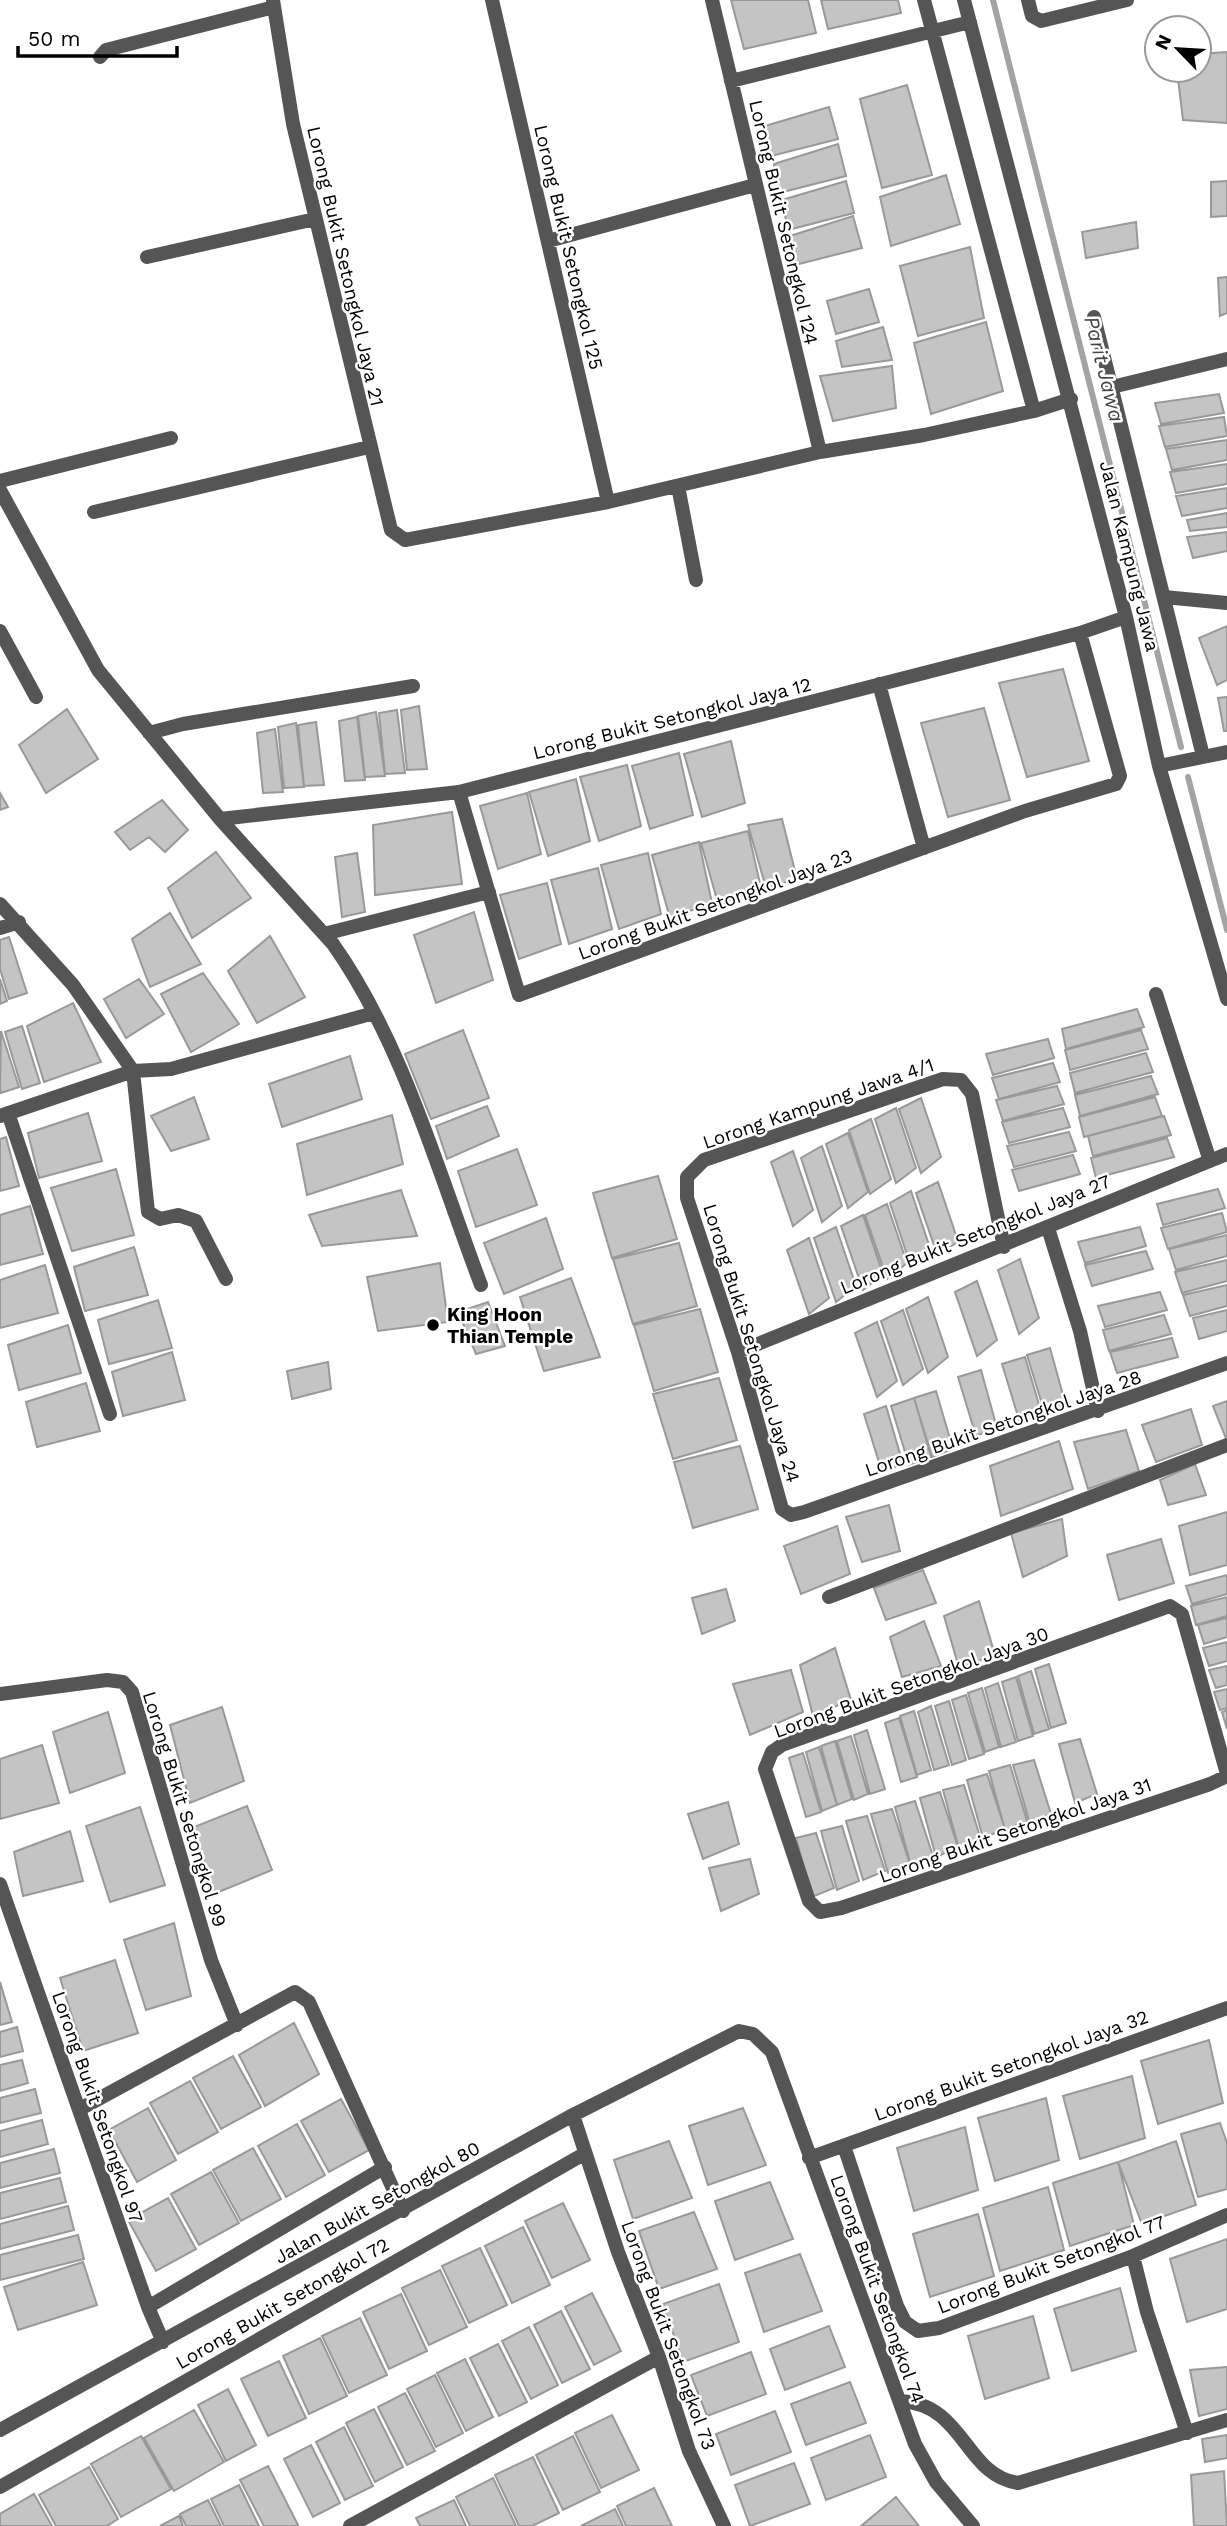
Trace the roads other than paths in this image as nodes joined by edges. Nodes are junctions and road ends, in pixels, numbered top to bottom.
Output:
1 (492, 0) edge
2 (712, 0) edge
3 (925, 0) edge
4 (964, 0) edge
5 (1028, 0) edge
6 (1126, 0) edge
7 (273, 3) edge
8 (970, 22) junction
9 (933, 32) junction
10 (100, 57) dead end
11 (731, 81) junction
12 (755, 185) junction
13 (315, 219) junction
14 (548, 241) junction
15 (146, 257) dead end
16 (1094, 317) dead end
17 (1227, 359) edge
18 (1112, 387) junction
19 (1071, 399) junction
20 (1034, 411) junction
21 (171, 438) dead end
22 (369, 447) junction
23 (820, 452) junction
24 (0, 481) edge
25 (678, 486) junction
26 (0, 490) edge
27 (608, 502) junction
28 (94, 512) dead end
29 (696, 580) dead end
30 (1164, 597) junction
31 (1227, 603) edge
32 (1126, 617) junction
33 (0, 631) edge
34 (1080, 633) junction
35 (879, 684) junction
36 (413, 686) dead end
37 (36, 696) dead end
38 (149, 733) junction
39 (1227, 752) edge
40 (1203, 756) junction
41 (1159, 766) junction
42 (459, 792) junction
43 (220, 819) junction
44 (924, 848) junction
45 (489, 892) junction
46 (0, 904) edge
47 (19, 922) junction
48 (0, 928) edge
49 (324, 934) junction
50 (1156, 994) dead end
51 (1227, 999) edge
52 (374, 1013) junction
53 (133, 1071) junction
54 (4, 1114) edge
55 (1227, 1154) edge
56 (1210, 1161) junction
57 (687, 1177) joint
58 (1048, 1228) junction
59 (1004, 1247) junction
60 (226, 1279) dead end
61 (481, 1285) dead end
62 (738, 1352) junction
63 (1227, 1363) edge
64 (1098, 1411) junction
65 (110, 1414) dead end
66 (1227, 1445) edge
67 (791, 1514) joint
68 (829, 1597) dead end
69 (0, 1694) edge
70 (1227, 1775) edge
71 (0, 1884) edge
72 (813, 1908) joint
73 (1227, 2008) edge
74 (237, 2025) junction
75 (772, 2052) joint
76 (80, 2109) junction
77 (573, 2115) junction
78 (844, 2146) junction
79 (584, 2154) junction
80 (809, 2158) junction
81 (385, 2167) junction
82 (403, 2211) junction
83 (1227, 2216) edge
84 (1133, 2256) junction
85 (148, 2307) junction
86 (163, 2342) junction
87 (659, 2357) junction
88 (900, 2401) junction
89 (1227, 2420) edge
90 (0, 2430) edge
91 (1187, 2433) junction
92 (0, 2487) edge
93 (350, 2526) edge
94 (724, 2526) edge
95 (973, 2526) edge

1 - 14 street, Lorong Bukit Setongkol 125
2 - 11 street, Lorong Bukit Setongkol 124
3 - 9 street
4 - 8 street, Jalan Kampung Jawa
5 - 6 street
7 - 10 street
7 - 13 street, Lorong Bukit Setongkol Jaya 21
8 - 9 street
8 - 19 street, Jalan Kampung Jawa
9 - 11 street
9 - 20 street
11 - 12 street, Lorong Bukit Setongkol 124
12 - 14 street
12 - 23 street, Lorong Bukit Setongkol 124
13 - 15 street
13 - 22 street, Lorong Bukit Setongkol Jaya 21
14 - 27 street, Lorong Bukit Setongkol 125
16 - 18 street
17 - 18 street
18 - 30 street
19 - 20 street
19 - 32 street, Jalan Kampung Jawa
20 - 23 street
21 - 24 street
22 - 27 street, Lorong Bukit Setongkol Jaya 21
22 - 28 street
23 - 25 street
25 - 27 street
25 - 29 street
26 - 38 street
30 - 31 street
30 - 40 street
32 - 34 street, Lorong Bukit Setongkol Jaya 12
32 - 41 street, Jalan Kampung Jawa
33 - 37 street
34 - 35 street, Lorong Bukit Setongkol Jaya 12
34 - 44 street, Lorong Bukit Setongkol Jaya 23
35 - 42 street, Lorong Bukit Setongkol Jaya 12
35 - 44 street
36 - 38 street
38 - 43 street
39 - 40 street
40 - 41 street
41 - 51 street, Jalan Kampung Jawa
42 - 43 street, Lorong Bukit Setongkol Jaya 12
42 - 45 street, Lorong Bukit Setongkol Jaya 23
43 - 49 street
44 - 45 street, Lorong Bukit Setongkol Jaya 23
45 - 49 street
46 - 47 street
47 - 48 street
47 - 53 street
49 - 52 street
50 - 56 street
52 - 53 street
52 - 61 street
53 - 54 street
53 - 60 street
54 - 65 street
55 - 56 street, Lorong Bukit Setongkol Jaya 27
56 - 58 street, Lorong Bukit Setongkol Jaya 27
57 - 59 street, Lorong Kampung Jawa 4/1
57 - 62 street, Lorong Bukit Setongkol Jaya 24
58 - 59 street, Lorong Bukit Setongkol Jaya 27
58 - 64 street
59 - 62 street, Lorong Bukit Setongkol Jaya 27
62 - 67 street, Lorong Bukit Setongkol Jaya 24
63 - 64 street, Lorong Bukit Setongkol Jaya 28
64 - 67 street, Lorong Bukit Setongkol Jaya 28
66 - 68 street
69 - 74 street, Lorong Bukit Setongkol 99
70 - 72 street, Lorong Bukit Setongkol Jaya 31
70 - 72 street, Lorong Bukit Setongkol Jaya 30
71 - 76 street, Lorong Bukit Setongkol 97
73 - 78 street, Lorong Bukit Setongkol Jaya 32
74 - 76 street
74 - 81 street
75 - 77 street, Jalan Bukit Setongkol 80
75 - 80 street, Lorong Bukit Setongkol 74
76 - 85 street, Lorong Bukit Setongkol 97
77 - 79 street, Lorong Bukit Setongkol 73
77 - 82 street, Jalan Bukit Setongkol 80
78 - 80 street, Lorong Bukit Setongkol Jaya 32
78 - 84 street, Lorong Bukit Setongkol 77
79 - 87 street, Lorong Bukit Setongkol 73
79 - 92 street, Lorong Bukit Setongkol 72
80 - 88 street, Lorong Bukit Setongkol 74
81 - 82 street
81 - 85 street
82 - 86 street, Jalan Bukit Setongkol 80
83 - 84 street, Lorong Bukit Setongkol 77
84 - 91 street
85 - 86 street, Lorong Bukit Setongkol 97
86 - 90 street, Jalan Bukit Setongkol 80
87 - 93 street
87 - 94 street, Lorong Bukit Setongkol 73
88 - 91 street
88 - 95 street, Lorong Bukit Setongkol 74
89 - 91 street

